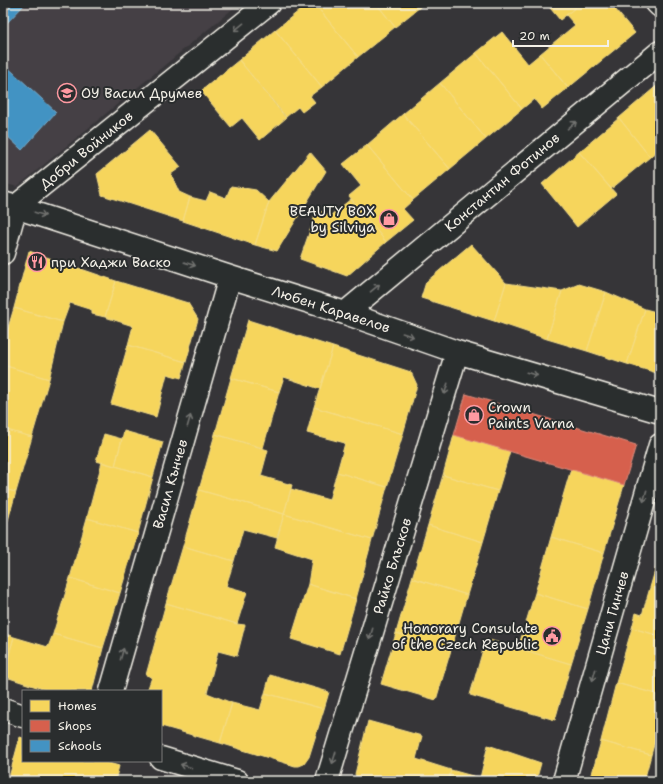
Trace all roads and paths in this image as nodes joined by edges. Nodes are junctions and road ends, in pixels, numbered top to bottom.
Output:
1 (269, 3) edge
2 (657, 3) edge
3 (660, 6) edge
4 (660, 52) edge
5 (10, 205) edge
6 (3, 253) edge
7 (230, 277) junction
8 (345, 313) junction
9 (457, 352) junction
10 (660, 412) edge
11 (660, 445) edge
12 (111, 690) edge
13 (3, 709) edge
14 (22, 716) edge
15 (162, 758) edge
16 (237, 781) edge
17 (327, 781) edge
18 (564, 781) edge

1 -> 5 street, Добри Войников
2 - 3 street
8 -> 4 street, Константин Фотинов
5 - 6 street
5 -> 7 street, Любен Каравелов
7 - 8 street, Любен Каравелов
12 -> 7 street, Васил Кънчев
8 -> 9 street, Любен Каравелов
9 -> 10 street, Любен Каравелов
9 -> 17 street, Райко Блъсков
11 -> 18 street, Цани Гинчев
13 - 14 street
16 -> 15 street

